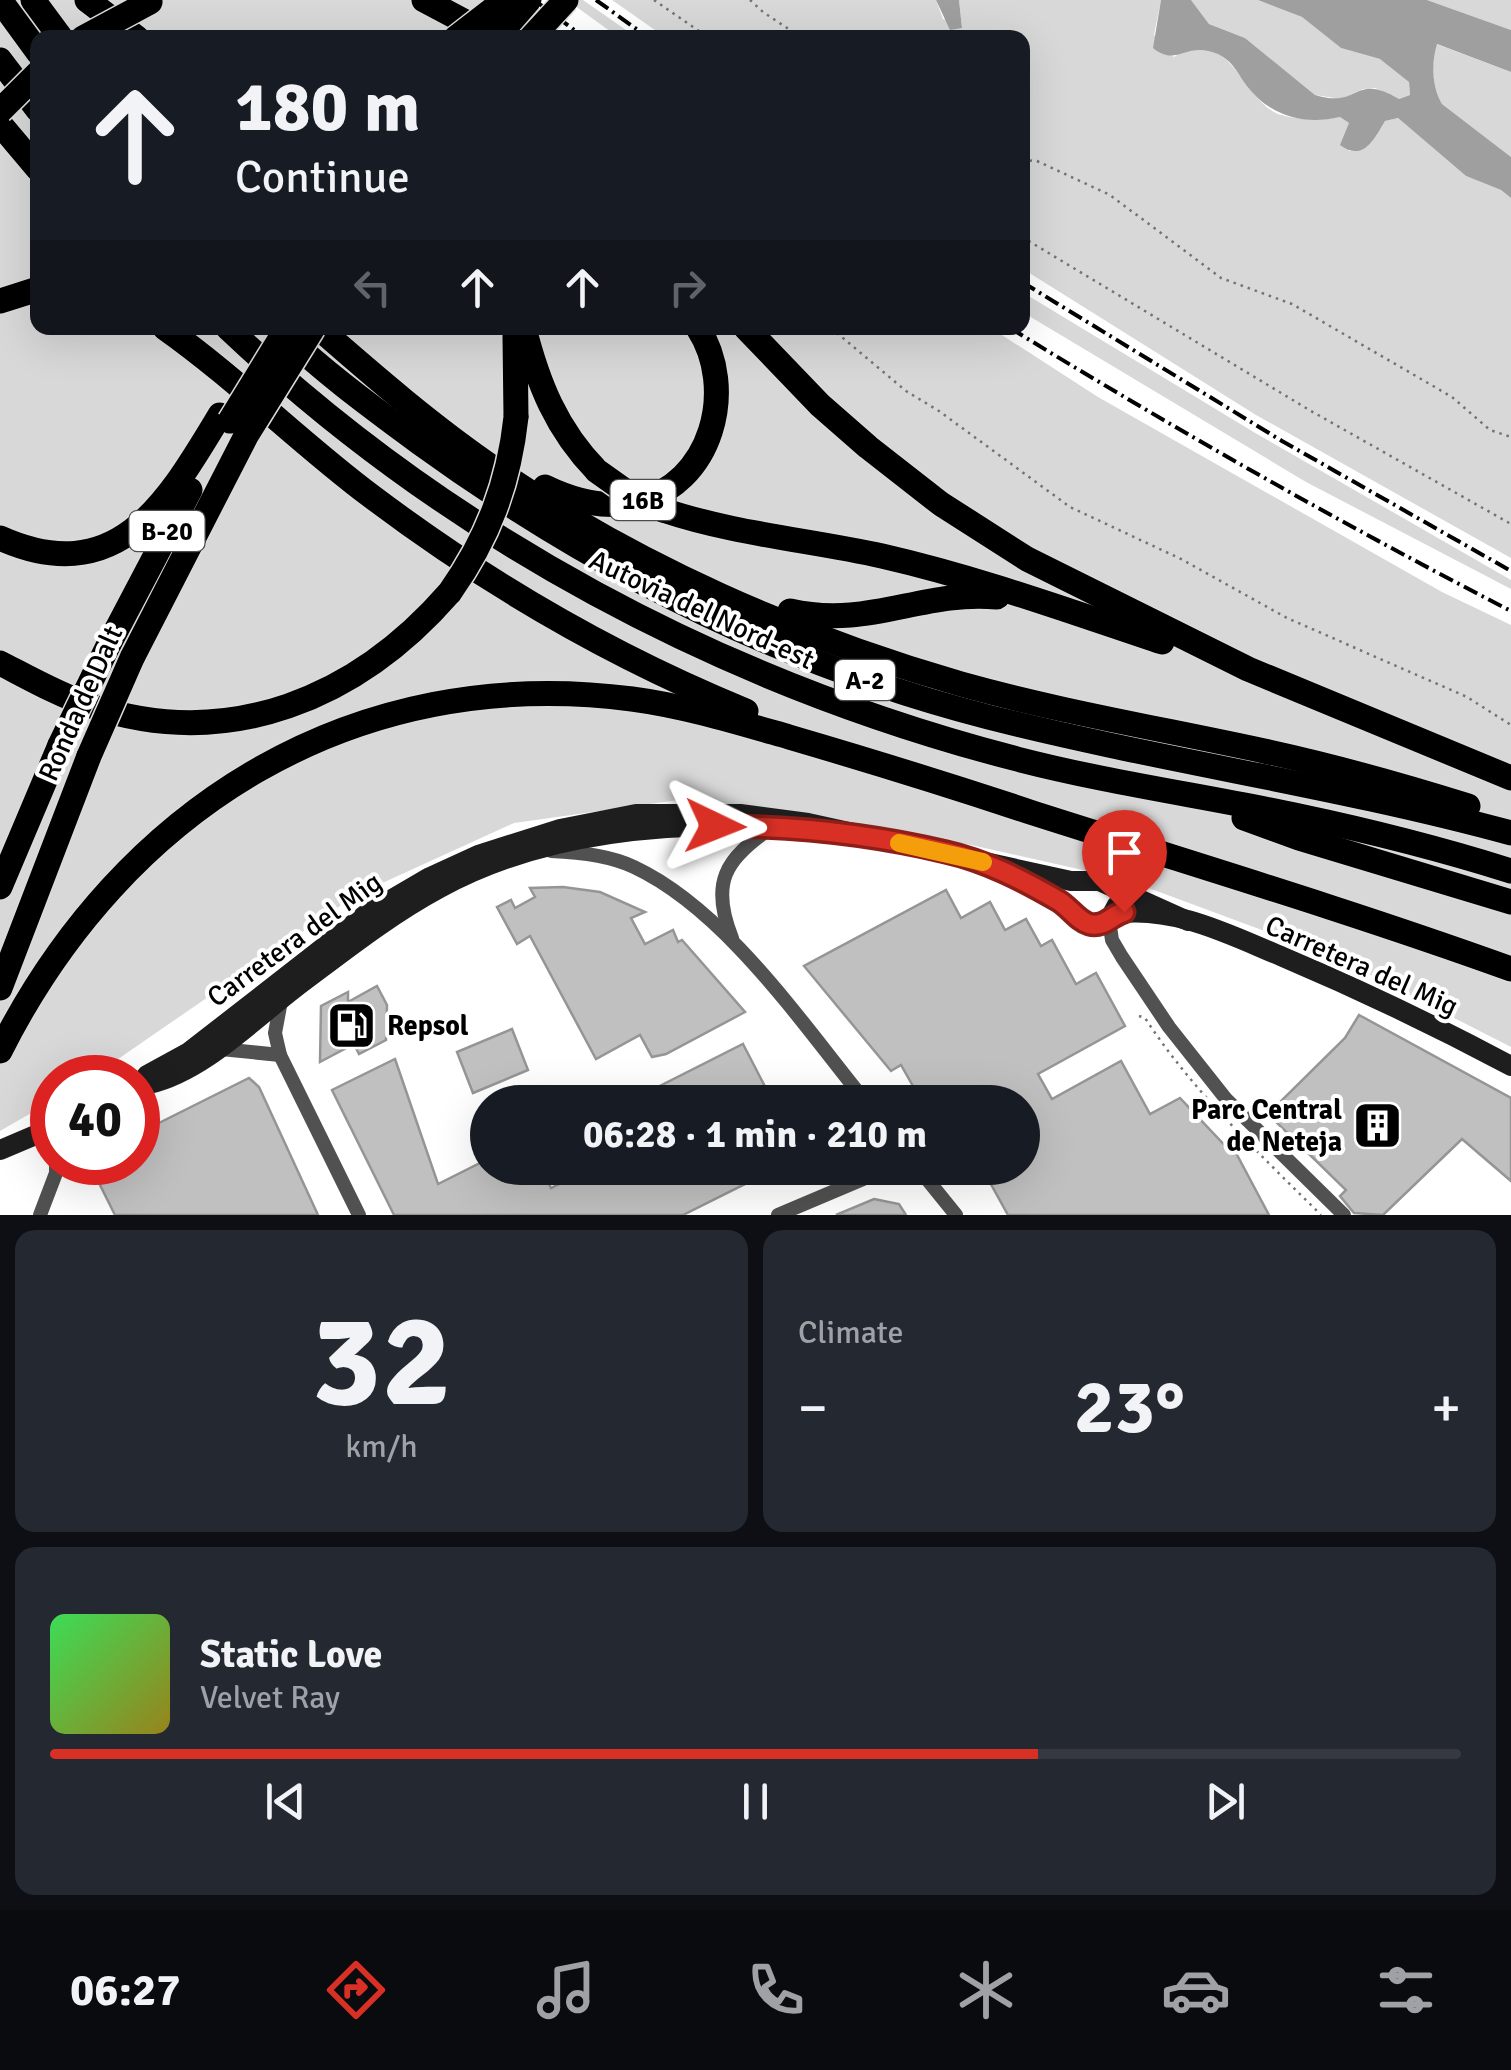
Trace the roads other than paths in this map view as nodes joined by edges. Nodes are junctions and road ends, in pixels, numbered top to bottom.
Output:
1 (0, 0) edge
2 (34, 0) edge
3 (87, 0) edge
4 (424, 0) edge
5 (505, 0) edge
6 (529, 0) edge
7 (566, 0) edge
8 (582, 0) edge
9 (153, 1) edge
10 (55, 30) edge
11 (98, 30) edge
12 (126, 30) edge
13 (466, 30) edge
14 (483, 30) edge
15 (503, 30) edge
16 (538, 30) edge
17 (561, 30) edge
18 (30, 41) edge
19 (0, 60) edge
20 (30, 80) edge
21 (30, 99) edge
22 (0, 111) edge
23 (0, 124) edge
24 (30, 160) edge
25 (30, 292) edge
26 (0, 301) edge
27 (171, 335) edge
28 (184, 335) edge
29 (236, 335) edge
30 (274, 335) edge
31 (284, 335) edge
32 (285, 335) edge
33 (311, 335) edge
34 (321, 335) edge
35 (325, 335) edge
36 (514, 335) edge
37 (526, 335) edge
38 (701, 335) edge
39 (753, 335) edge
40 (245, 429) junction
41 (451, 436) junction
42 (0, 538) edge
43 (685, 577) junction
44 (1085, 616) junction
45 (0, 654) edge
46 (0, 663) edge
47 (1248, 669) junction
48 (44, 686) junction
49 (886, 765) junction
50 (1511, 778) edge
51 (1178, 794) junction
52 (1511, 819) edge
53 (771, 828) junction
54 (846, 833) junction
55 (1511, 833) edge
56 (536, 851) junction
57 (992, 865) junction
58 (1511, 870) edge
59 (1085, 883) junction
60 (0, 887) edge
61 (1112, 888) junction
62 (1511, 902) edge
63 (1074, 911) junction
64 (1112, 917) junction
65 (1188, 920) junction
66 (734, 943) junction
67 (1511, 966) edge
68 (0, 988) edge
69 (281, 999) junction
70 (216, 1049) junction
71 (0, 1051) edge
72 (188, 1052) junction
73 (280, 1055) junction
74 (1511, 1066) edge
75 (160, 1068) edge
76 (160, 1080) edge
77 (852, 1085) edge
78 (30, 1139) edge
79 (0, 1150) edge
80 (51, 1185) edge
81 (849, 1185) edge
82 (932, 1185) edge
83 (40, 1215) edge
84 (359, 1215) edge
85 (778, 1215) edge
86 (956, 1215) edge
87 (1344, 1215) edge

1 - 18 highway
2 - 10 highway
3 - 12 highway
4 - 14 highway
5 - 13 highway, bridge
6 - 15 highway, bridge
7 - 16 highway, bridge
8 - 17 highway
9 - 11 highway, bridge
19 - 21 highway
20 - 22 highway, bridge
23 - 24 highway
25 - 26 highway
27 - 40 highway
28 - 40 highway
29 - 51 highway, Autovia del Nord-est / A-2
30 - 40 highway
31 - 55 highway, Autovia del Nord-est / A-2
32 - 40 highway, B-20, bridge
33 - 40 highway, B-20, bridge
34 - 40 highway
35 - 41 highway
36 - 48 highway, bridge
37 - 44 highway, bridge
38 - 41 highway, 16B
39 - 47 highway
40 - 42 highway
40 - 49 highway
40 - 60 highway, B-20, bridge
40 - 68 highway, Ronda de Dalt / B-20, bridge
41 - 43 highway
43 - 44 highway
43 - 52 highway
44 - 47 highway
45 - 48 highway
46 - 48 highway
47 - 50 highway
49 - 67 highway
49 - 71 highway
51 - 58 highway, Autovia del Nord-est / A-2
51 - 62 highway
53 - 54 street, Carretera del Mig
53 - 56 street, Carretera del Mig
53 - 66 street
54 - 57 street, Carretera del Mig
54 - 72 street, Carretera del Mig
56 - 66 street
56 - 69 street, Carretera del Mig
57 - 59 street, Carretera del Mig
57 - 63 street, Carretera del Mig
59 - 61 street
59 - 63 street
61 - 64 street
61 - 65 street, Carretera del Mig
63 - 64 street
64 - 65 street, Carretera del Mig
64 - 87 street
65 - 74 street, Carretera del Mig
66 - 77 street
69 - 70 street, Carretera del Mig
69 - 73 street
70 - 72 street
70 - 73 street
70 - 76 street, Carretera del Mig
72 - 75 street, Carretera del Mig
73 - 84 street
78 - 79 street
80 - 83 street
81 - 85 street
82 - 86 street

